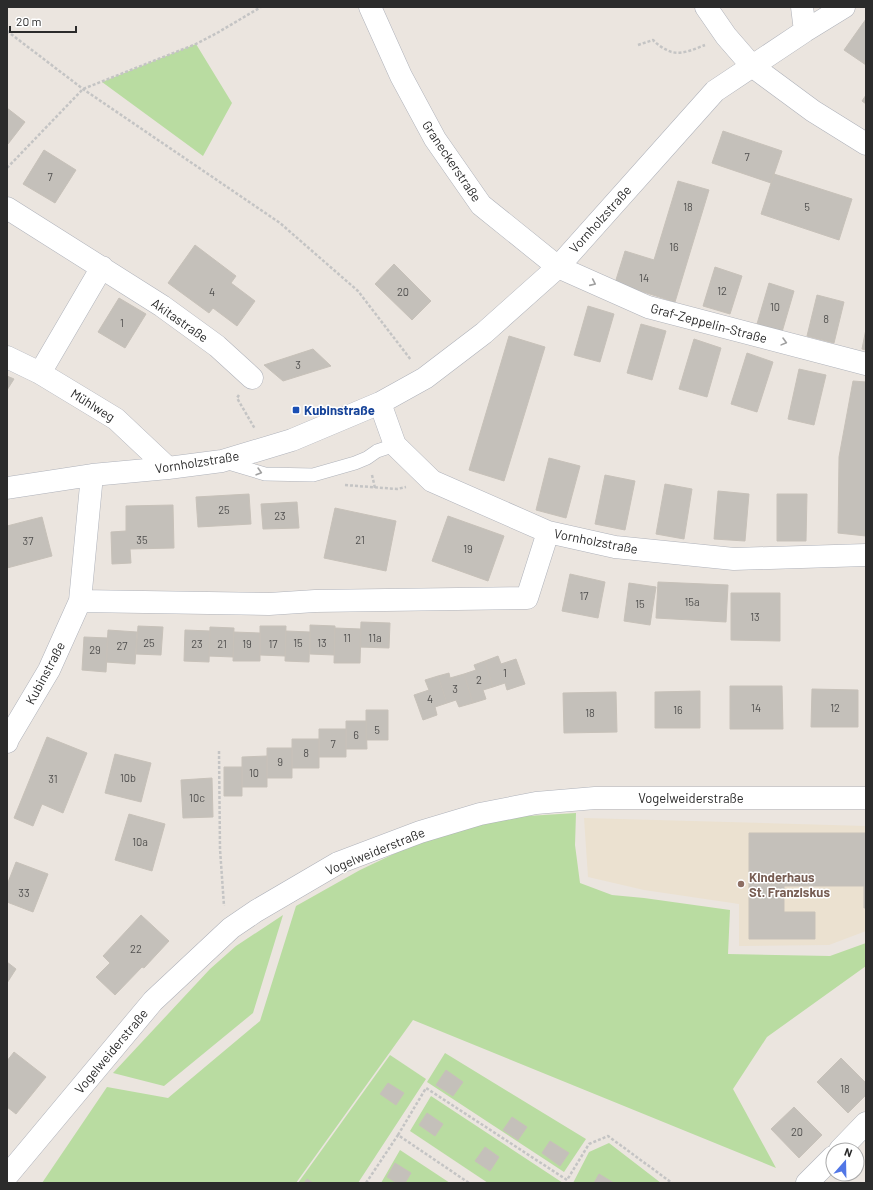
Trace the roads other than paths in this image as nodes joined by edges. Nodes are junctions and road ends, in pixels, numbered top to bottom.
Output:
1 (370, 7) edge
2 (706, 7) edge
3 (802, 7) edge
4 (844, 7) edge
5 (805, 30) junction
6 (752, 66) junction
7 (866, 144) edge
8 (7, 208) edge
9 (102, 267) junction
10 (558, 267) junction
11 (7, 356) edge
12 (866, 364) edge
13 (40, 373) junction
14 (252, 378) road end
15 (380, 403) junction
16 (395, 445) junction
17 (222, 461) junction
18 (168, 468) junction
19 (92, 475) junction
20 (7, 488) edge
21 (548, 532) junction
22 (866, 555) edge
23 (80, 601) junction
24 (7, 742) edge
25 (866, 798) edge
26 (866, 1123) edge
27 (848, 1142) edge
28 (825, 1165) edge
29 (7, 1176) edge
30 (807, 1183) edge

1 - 10 street, Graneckerstraße
2 - 6 street
3 - 5 street
4 - 5 street, Vornholzstraße
5 - 6 street, Vornholzstraße
6 - 7 street
6 - 10 street, Vornholzstraße
8 - 9 street, Akitastraße
9 - 13 street
9 - 14 street, Akitastraße
10 -> 12 street, Graf-Zeppelin-Straße
10 - 15 street, Vornholzstraße
11 - 13 street, Mühlweg
13 - 18 street, Mühlweg
15 - 16 street, Vornholzstraße
15 - 17 street, Vornholzstraße
17 -> 16 lane
16 - 21 street, Vornholzstraße
17 - 18 street, Vornholzstraße
18 - 19 street, Vornholzstraße
19 - 20 street, Vornholzstraße
19 - 23 street, Kubinstraße
21 - 22 street, Vornholzstraße
21 - 23 street
23 - 24 street, Kubinstraße
25 - 29 street, Vogelweiderstraße
26 - 27 street
28 - 30 street

